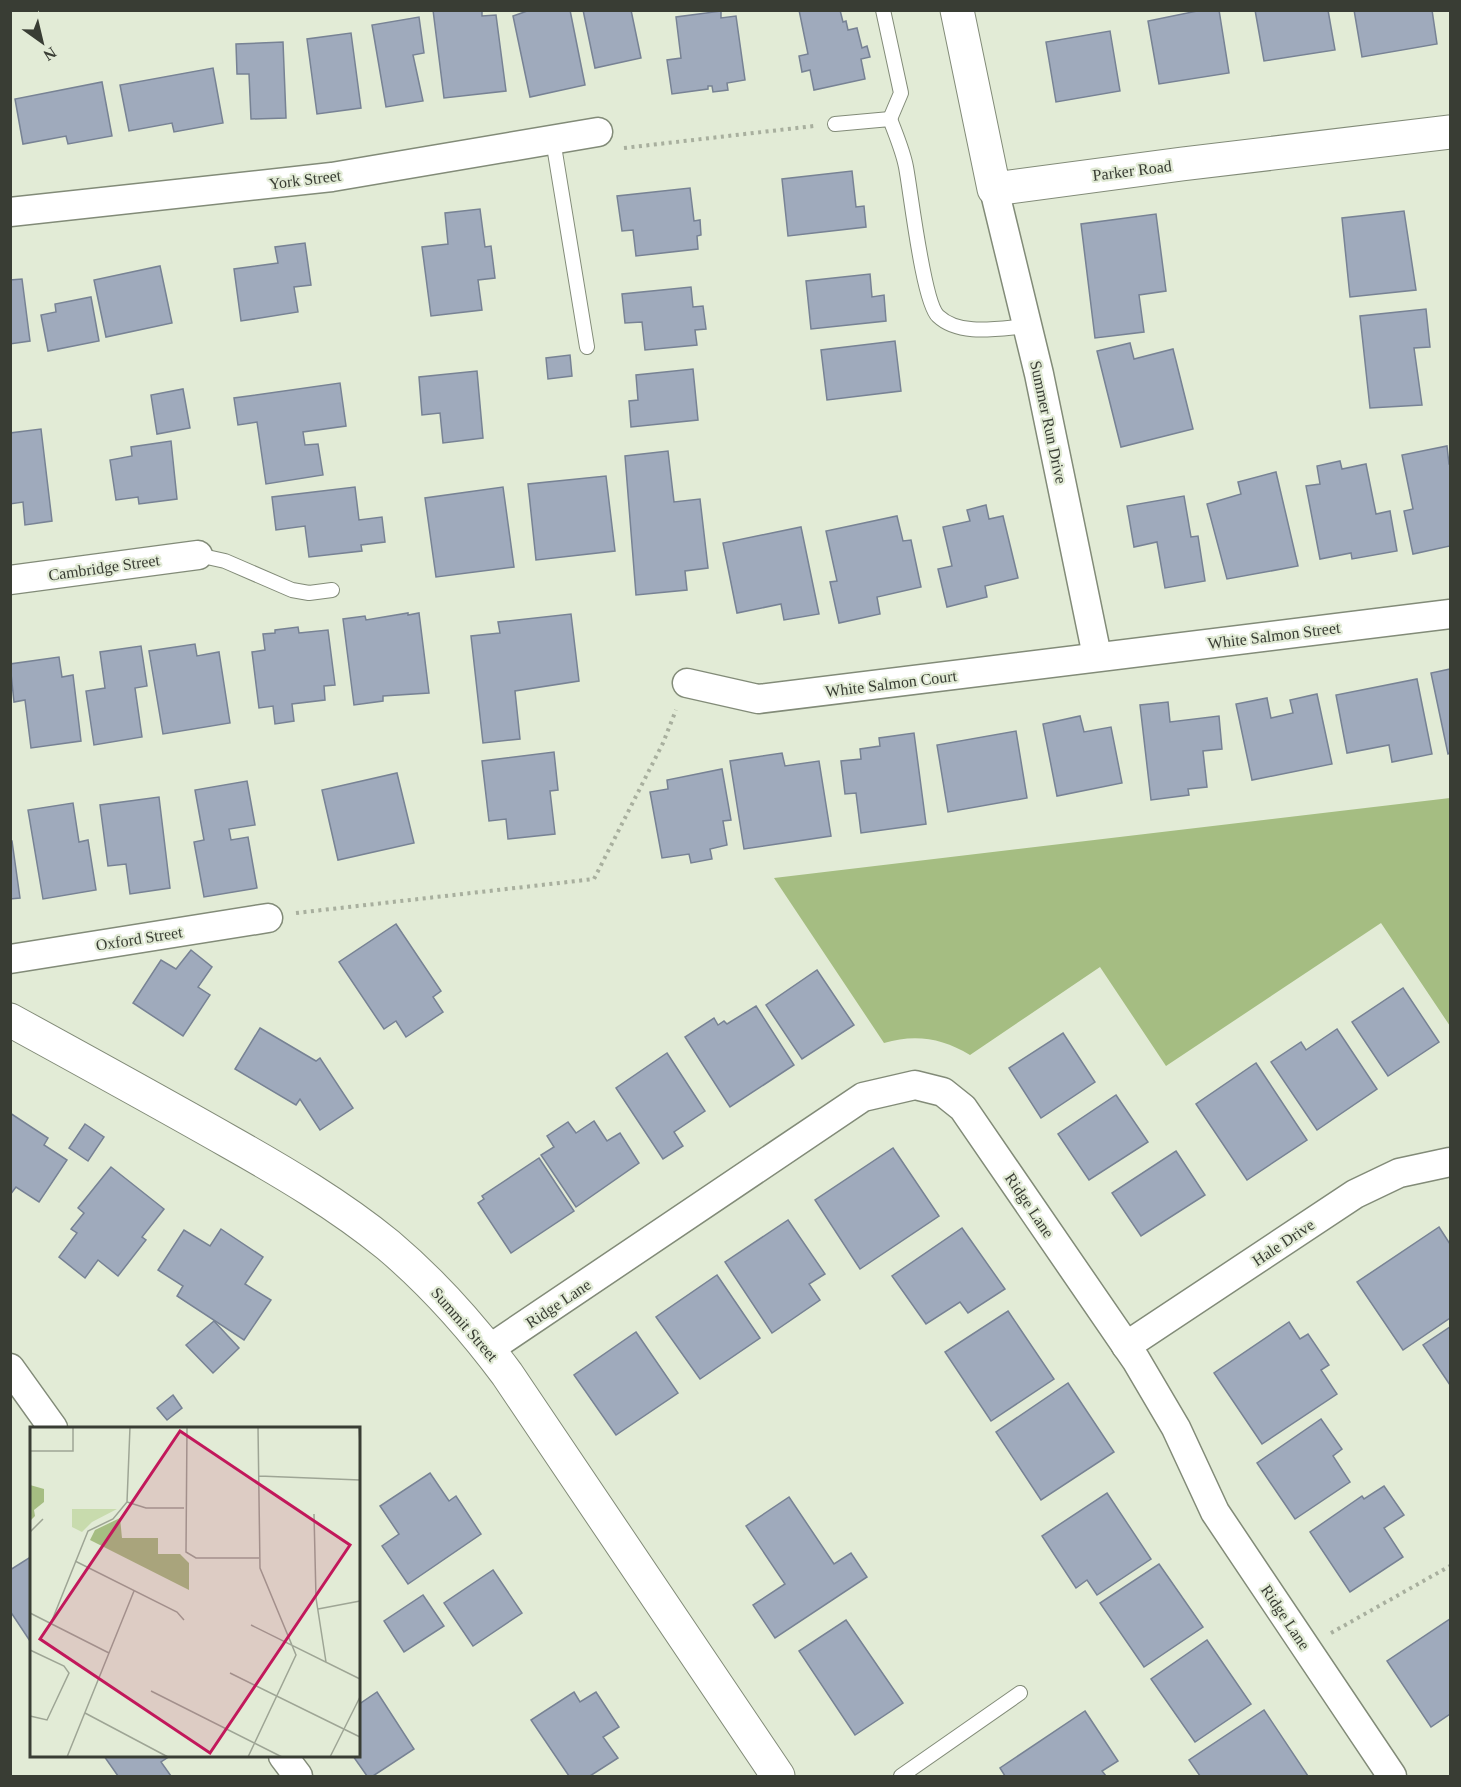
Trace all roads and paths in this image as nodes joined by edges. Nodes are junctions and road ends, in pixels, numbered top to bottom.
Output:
1 (883, 10) edge
2 (957, 10) edge
3 (890, 119) junction
4 (835, 124) joint
5 (598, 132) joint
6 (1450, 132) edge
7 (553, 140) junction
8 (994, 189) junction
9 (10, 212) edge
10 (1028, 326) junction
11 (587, 347) dead end
12 (198, 555) joint
13 (10, 580) edge
14 (332, 590) dead end
15 (1450, 614) edge
16 (1097, 656) junction
17 (687, 683) dead end
18 (672, 720) dead end
19 (268, 918) joint
20 (10, 959) edge
21 (10, 1020) edge
22 (1450, 1162) edge
23 (1126, 1346) junction
24 (489, 1349) junction
25 (10, 1368) edge
26 (52, 1427) edge
27 (1450, 1566) edge
28 (1306, 1648) junction
29 (1020, 1693) dead end
30 (284, 1757) edge
31 (298, 1776) edge
32 (778, 1776) edge
33 (901, 1776) edge
34 (1392, 1776) edge

1 - 3 lane
2 - 8 main road
3 - 4 lane
3 - 10 lane
4 - 5 path
5 - 7 street, York Street
6 - 8 main road, Parker Road
7 - 9 street, York Street
7 - 11 lane
8 - 10 street, Summer Run Drive
10 - 16 street, Summer Run Drive
12 - 13 street, Cambridge Street
12 - 14 lane
15 - 16 street, White Salmon Street
16 - 17 street, White Salmon Court
18 - 19 path
19 - 20 street, Oxford Street
21 - 24 main road, Summit Street
22 - 23 street, Hale Drive
23 - 24 street, Ridge Lane
23 - 28 street, Ridge Lane
24 - 32 main road, Summit Street
25 - 26 street
27 - 28 path
28 - 34 street, Ridge Lane
29 - 33 lane
30 - 31 street

